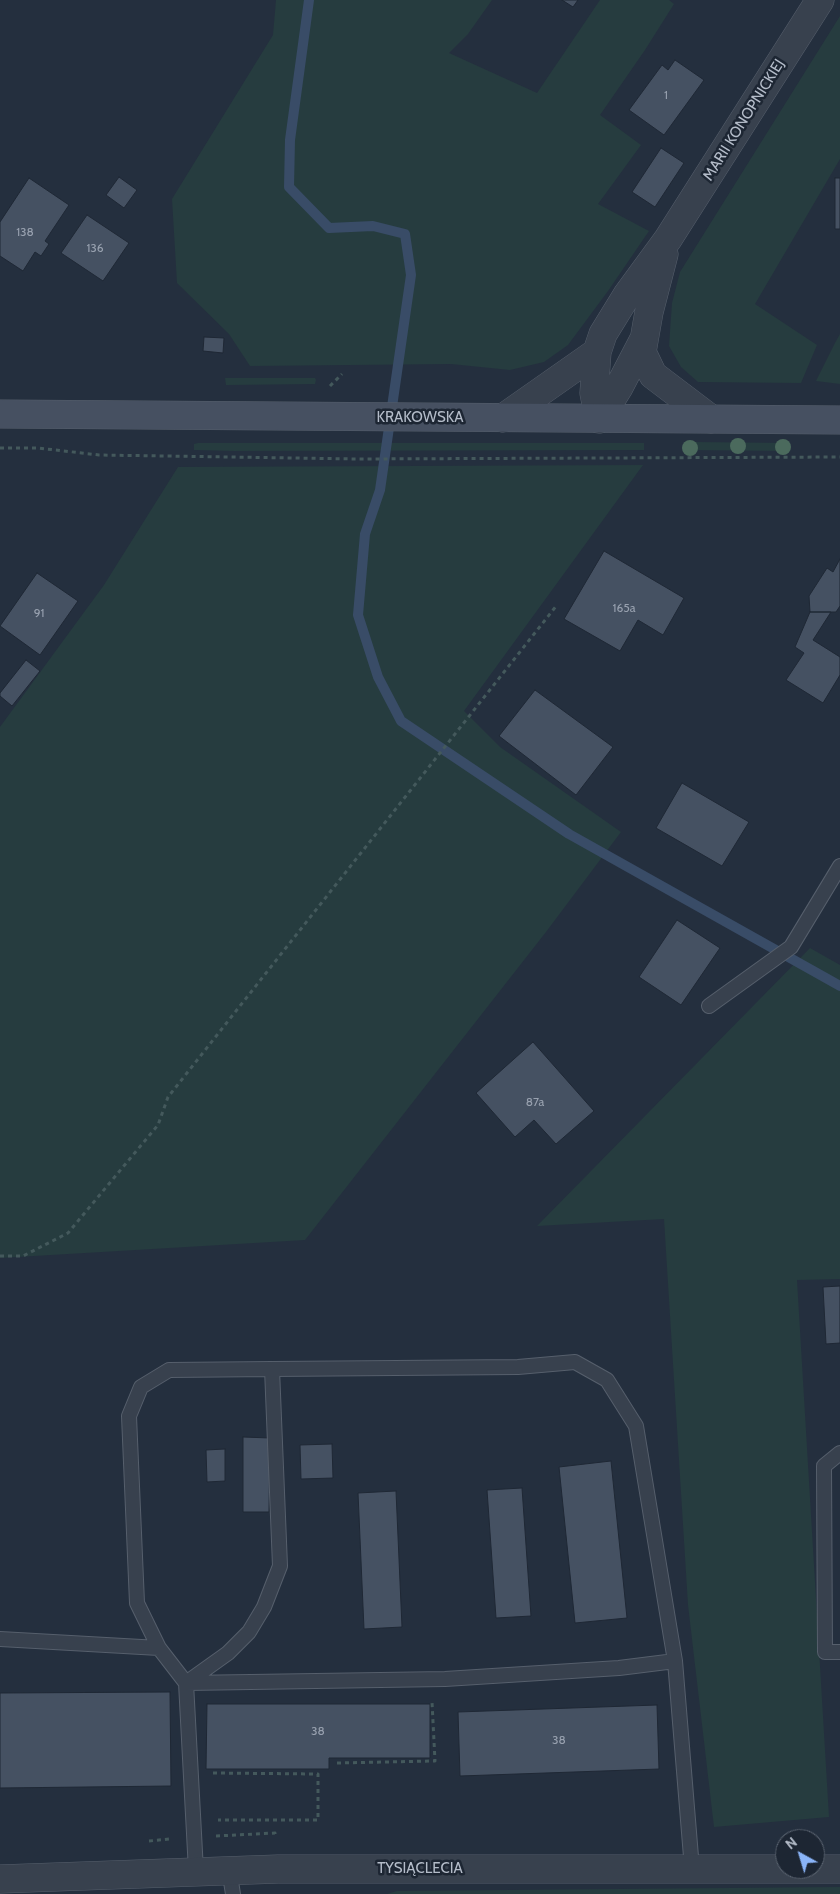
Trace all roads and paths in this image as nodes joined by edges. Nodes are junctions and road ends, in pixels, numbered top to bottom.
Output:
1 (820, 0) edge
2 (668, 239) junction
3 (644, 339) junction
4 (597, 352) junction
5 (0, 414) edge
6 (503, 418) junction
7 (599, 419) junction
8 (711, 419) junction
9 (840, 420) edge
10 (0, 448) edge
11 (840, 457) edge
12 (557, 605) dead end
13 (840, 866) edge
14 (709, 1006) dead end
15 (0, 1256) edge
16 (272, 1369) junction
17 (840, 1453) edge
18 (0, 1639) edge
19 (159, 1648) junction
20 (840, 1652) edge
21 (675, 1660) junction
22 (186, 1683) junction
23 (423, 1698) dead end
24 (337, 1763) dead end
25 (207, 1773) dead end
26 (193, 1820) junction
27 (275, 1833) dead end
28 (219, 1836) dead end
29 (692, 1869) junction
30 (840, 1869) edge
31 (196, 1871) junction
32 (0, 1879) edge
33 (231, 1882) edge

1 - 2 street, MARII KONOPNICKIEJ
2 - 3 street, MARII KONOPNICKIEJ
2 - 4 street, MARII KONOPNICKIEJ
3 - 7 street, MARII KONOPNICKIEJ
3 - 8 street, MARII KONOPNICKIEJ
4 - 6 street
4 - 7 street, MARII KONOPNICKIEJ
5 - 6 main road, KRAKOWSKA
6 - 7 main road, KRAKOWSKA
7 - 8 main road, KRAKOWSKA
8 - 9 main road, KRAKOWSKA
10 - 11 path
12 - 15 path
13 - 14 lane
16 - 19 lane
16 - 21 lane
16 - 22 lane
17 - 20 lane
18 - 19 lane
19 - 22 lane
21 - 22 lane
21 - 29 lane
22 - 26 lane
23 - 24 path
25 - 26 path
26 - 31 lane
27 - 28 path
29 - 30 street, TYSIĄCLECIA
29 - 33 street, TYSIĄCLECIA
31 - 32 street, TYSIĄCLECIA
31 - 33 street, TYSIĄCLECIA

